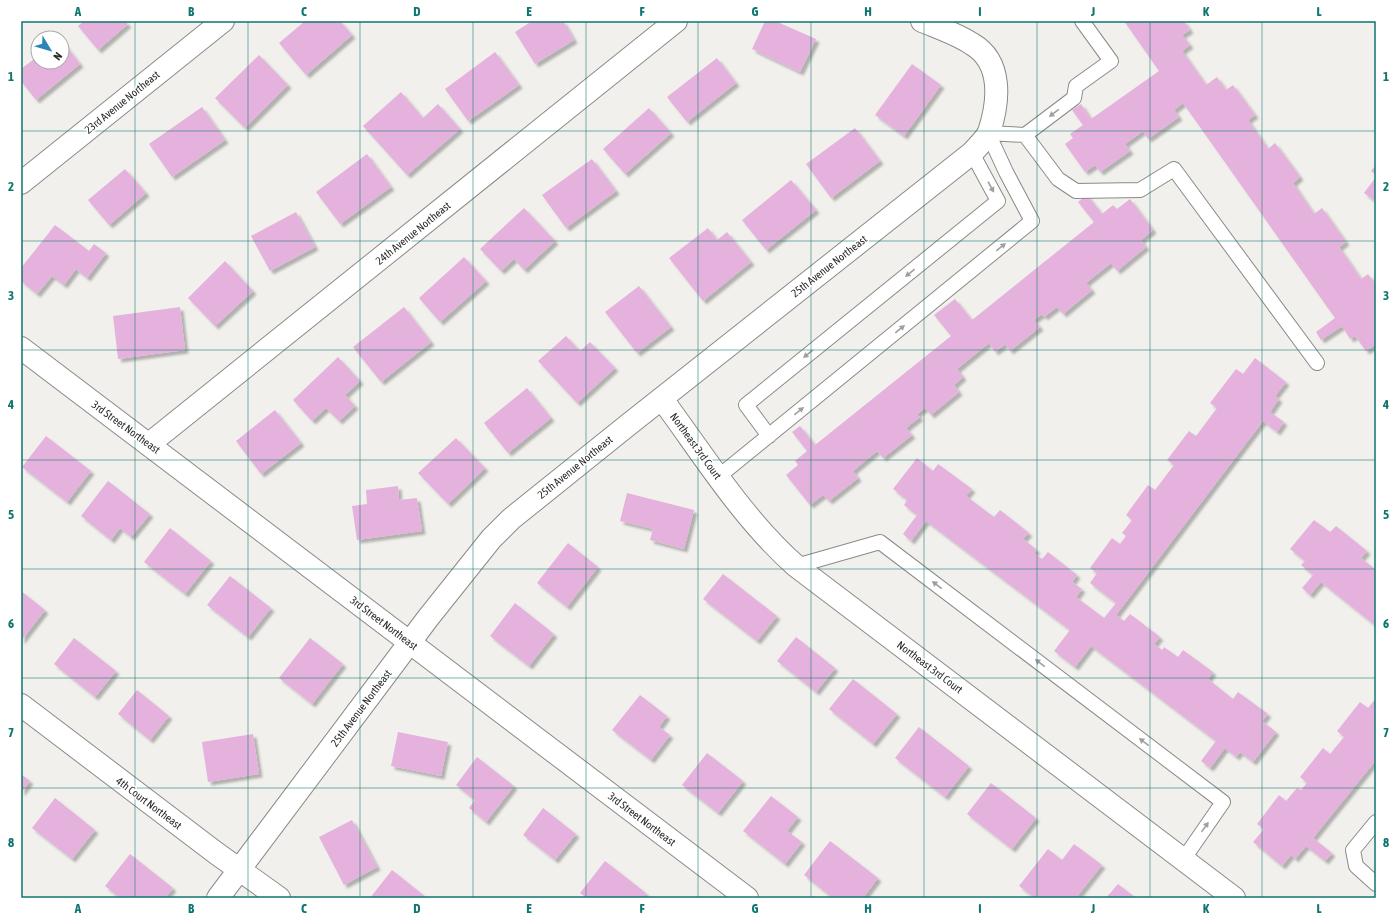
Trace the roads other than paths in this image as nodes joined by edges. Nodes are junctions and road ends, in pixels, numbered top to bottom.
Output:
1 (223, 21) edge
2 (676, 21) edge
3 (922, 21) edge
4 (1082, 21) edge
5 (950, 26) edge
6 (988, 133) junction
7 (1025, 135) junction
8 (972, 153) junction
9 (21, 183) edge
10 (21, 348) edge
11 (1317, 363) dead end
12 (662, 399) junction
13 (769, 436) junction
14 (149, 444) junction
15 (718, 477) junction
16 (796, 566) junction
17 (410, 642) junction
18 (21, 705) edge
19 (1376, 822) edge
20 (1183, 860) junction
21 (240, 870) junction
22 (1376, 884) edge
23 (218, 898) edge
24 (279, 898) edge
25 (747, 898) edge
26 (1234, 898) edge

1 - 9 street, 23rd Avenue Northeast
2 - 14 street, 24th Avenue Northeast
3 - 5 street, 25th Avenue Northeast
4 -> 7 lane
5 - 6 street, 25th Avenue Northeast
6 - 7 lane
6 - 8 street, 25th Avenue Northeast
13 -> 6 lane
7 - 11 lane
8 - 12 street, 25th Avenue Northeast
8 -> 13 lane
10 - 14 street, 3rd Street Northeast
12 - 15 street, Northeast 3rd Court
12 - 17 street, 25th Avenue Northeast
13 - 15 lane
14 - 17 street, 3rd Street Northeast
15 - 16 street, Northeast 3rd Court
16 - 20 street, Northeast 3rd Court
20 -> 16 lane
17 - 21 street, 25th Avenue Northeast
17 - 25 street, 3rd Street Northeast
18 - 21 street, 4th Court Northeast
19 - 22 lane
20 - 26 street, Northeast 3rd Court
21 - 23 street, 25th Avenue Northeast
21 - 24 street, 4th Court Northeast

